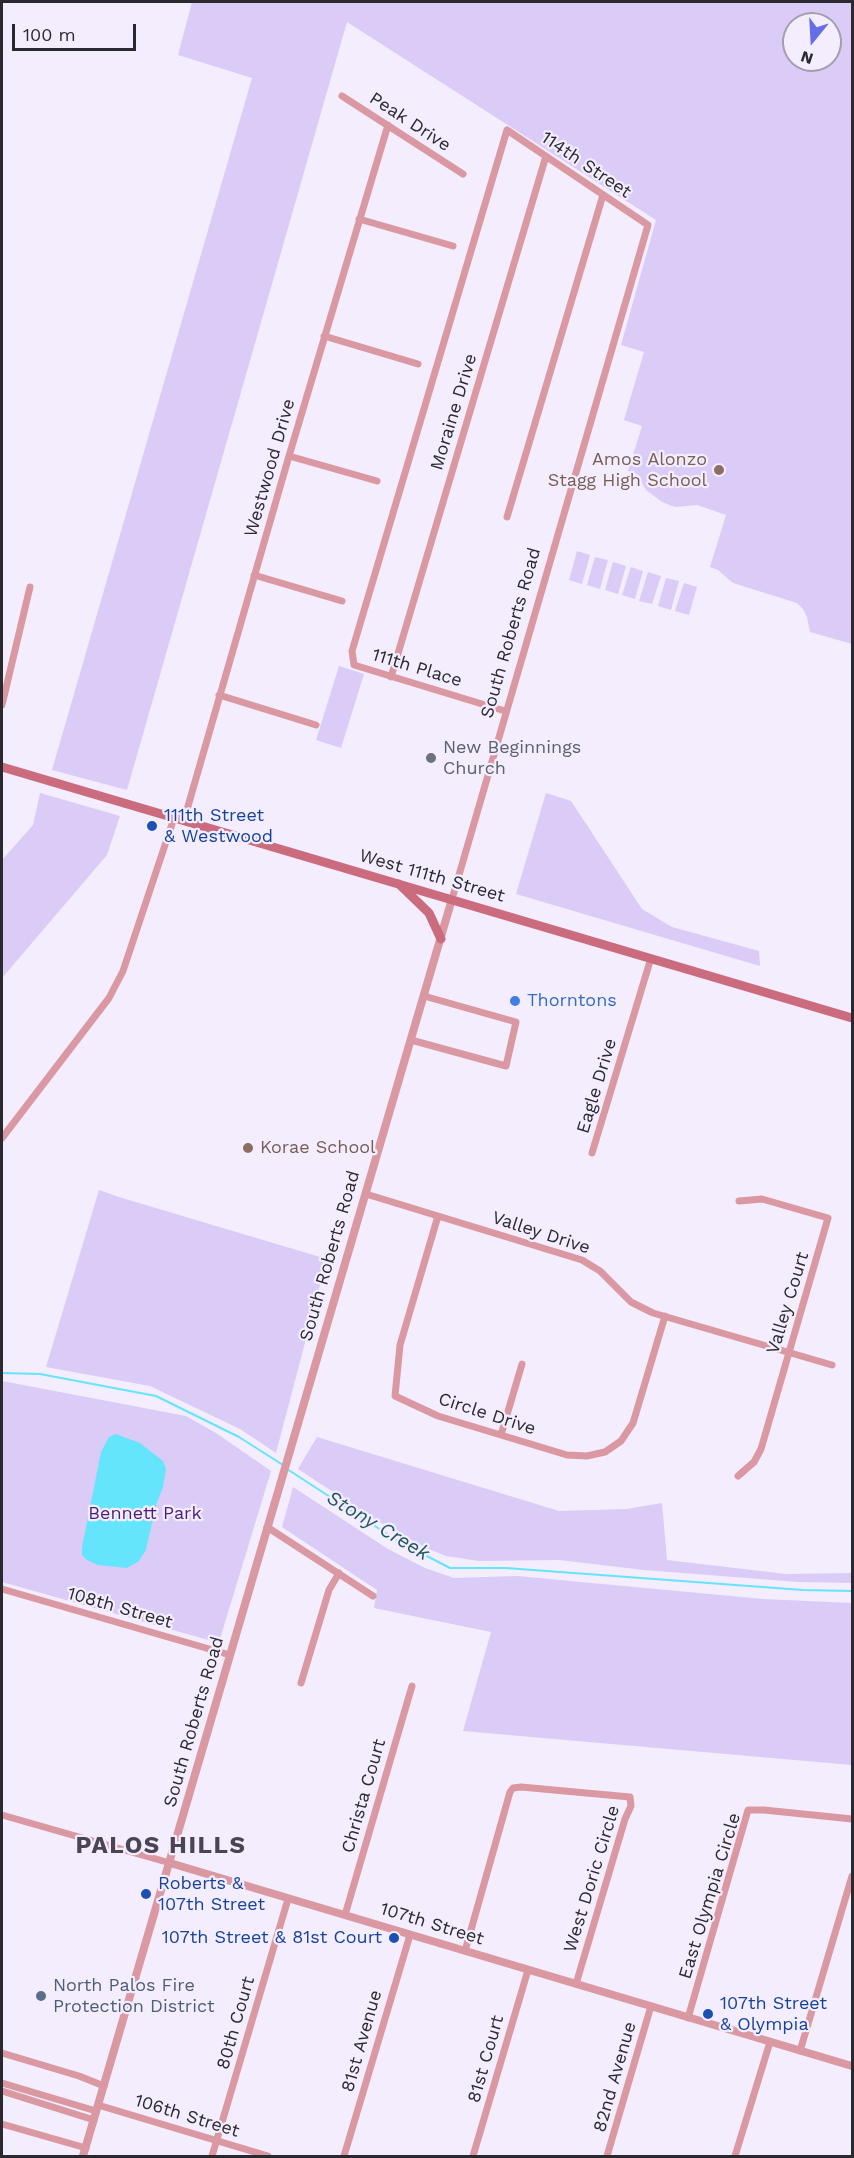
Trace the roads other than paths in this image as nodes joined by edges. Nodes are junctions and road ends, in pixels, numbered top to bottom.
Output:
1 (342, 96) dead end
2 (388, 125) junction
3 (546, 156) junction
4 (463, 174) dead end
5 (603, 195) junction
6 (359, 219) junction
7 (648, 225) joint
8 (453, 246) dead end
9 (324, 336) junction
10 (418, 364) dead end
11 (289, 456) junction
12 (376, 481) dead end
13 (507, 517) dead end
14 (254, 575) junction
15 (30, 587) dead end
16 (342, 601) dead end
17 (354, 665) joint
18 (391, 677) junction
19 (219, 695) junction
20 (2, 705) edge
21 (506, 711) junction
22 (316, 724) dead end
23 (2, 767) edge
24 (174, 818) junction
25 (184, 820) junction
26 (397, 883) junction
27 (452, 898) junction
28 (441, 939) junction
29 (651, 958) junction
30 (424, 996) junction
31 (852, 1018) edge
32 (411, 1040) junction
33 (2, 1138) edge
34 (592, 1153) dead end
35 (366, 1194) junction
36 (739, 1201) dead end
37 (438, 1216) junction
38 (665, 1317) junction
39 (789, 1353) junction
40 (522, 1364) dead end
41 (832, 1365) dead end
42 (501, 1435) junction
43 (738, 1476) dead end
44 (267, 1527) junction
45 (339, 1574) junction
46 (2, 1589) edge
47 (373, 1596) dead end
48 (230, 1655) junction
49 (301, 1683) dead end
50 (412, 1686) dead end
51 (2, 1815) edge
52 (852, 1819) edge
53 (170, 1863) junction
54 (852, 1875) edge
55 (288, 1899) junction
56 (345, 1915) junction
57 (410, 1935) junction
58 (465, 1951) junction
59 (528, 1970) junction
60 (576, 1984) junction
61 (651, 2006) junction
62 (688, 2018) junction
63 (770, 2042) junction
64 (800, 2051) junction
65 (2, 2053) edge
66 (852, 2066) edge
67 (2, 2083) edge
68 (104, 2086) junction
69 (2, 2091) edge
70 (96, 2112) junction
71 (2, 2124) edge
72 (217, 2141) junction
73 (84, 2152) edge
74 (212, 2157) edge
75 (268, 2157) edge
76 (344, 2157) edge
77 (473, 2157) edge
78 (607, 2157) edge
79 (735, 2157) edge

1 - 2 street, Peak Drive
2 - 4 street, Peak Drive
2 - 6 street, Westwood Drive
3 - 5 street, 114th Street
3 - 17 street, 114th Street
3 - 18 street, Moraine Drive
5 - 7 street, 114th Street
5 - 13 street
6 - 8 street
6 - 9 street, Westwood Drive
7 - 21 street, South Roberts Road
9 - 10 street
9 - 11 street, Westwood Drive
11 - 12 street
11 - 14 street, Westwood Drive
14 - 16 street
14 - 19 street, Westwood Drive
15 - 20 street
17 - 18 street, 111th Place
18 - 21 street, 111th Place
19 - 22 street
19 - 25 street, Westwood Drive
21 - 27 street, South Roberts Road
23 - 24 main road, West 111th Street
24 - 25 main road, West 111th Street
24 - 33 street
25 - 26 main road, West 111th Street
26 - 27 main road, West 111th Street
26 - 28 main road
27 - 28 street, South Roberts Road
27 - 29 main road, West 111th Street
28 - 30 street, South Roberts Road
29 - 31 main road, West 111th Street
29 - 34 street, Eagle Drive
30 - 32 street, South Roberts Road
30 - 32 street
32 - 35 street, South Roberts Road
35 - 37 street, Valley Drive
35 - 44 street, South Roberts Road
36 - 39 street, Valley Court
37 - 38 street, Valley Drive
37 - 42 street, Circle Drive
38 - 39 street, Valley Drive
38 - 42 street, Circle Drive
39 - 41 street, Valley Drive
39 - 43 street, Valley Court
40 - 42 street
44 - 45 street
44 - 48 street, South Roberts Road
45 - 47 street
45 - 49 street
46 - 48 street, 108th Street
48 - 53 street, South Roberts Road
50 - 56 street, Christa Court
51 - 53 street, 107th Street
52 - 62 street, East Olympia Circle
53 - 55 street, 107th Street
53 - 68 street, South Roberts Road
54 - 64 street
55 - 56 street, 107th Street
55 - 72 street, 80th Court
56 - 57 street, 107th Street
57 - 58 street, 107th Street
57 - 76 street, 81st Avenue
58 - 59 street, 107th Street
58 - 60 street, West Doric Circle
59 - 60 street, 107th Street
59 - 77 street, 81st Court
60 - 61 street, 107th Street
61 - 62 street, 107th Street
61 - 78 street, 82nd Avenue
62 - 63 street, 107th Street
63 - 64 street, 107th Street
63 - 79 street
64 - 66 street, 107th Street
65 - 68 street
67 - 70 street
68 - 70 street, South Roberts Road
69 - 70 street
70 - 72 street, 106th Street
70 - 73 street, South Roberts Road
71 - 73 street
72 - 74 street, 80th Court
72 - 75 street, 106th Street

